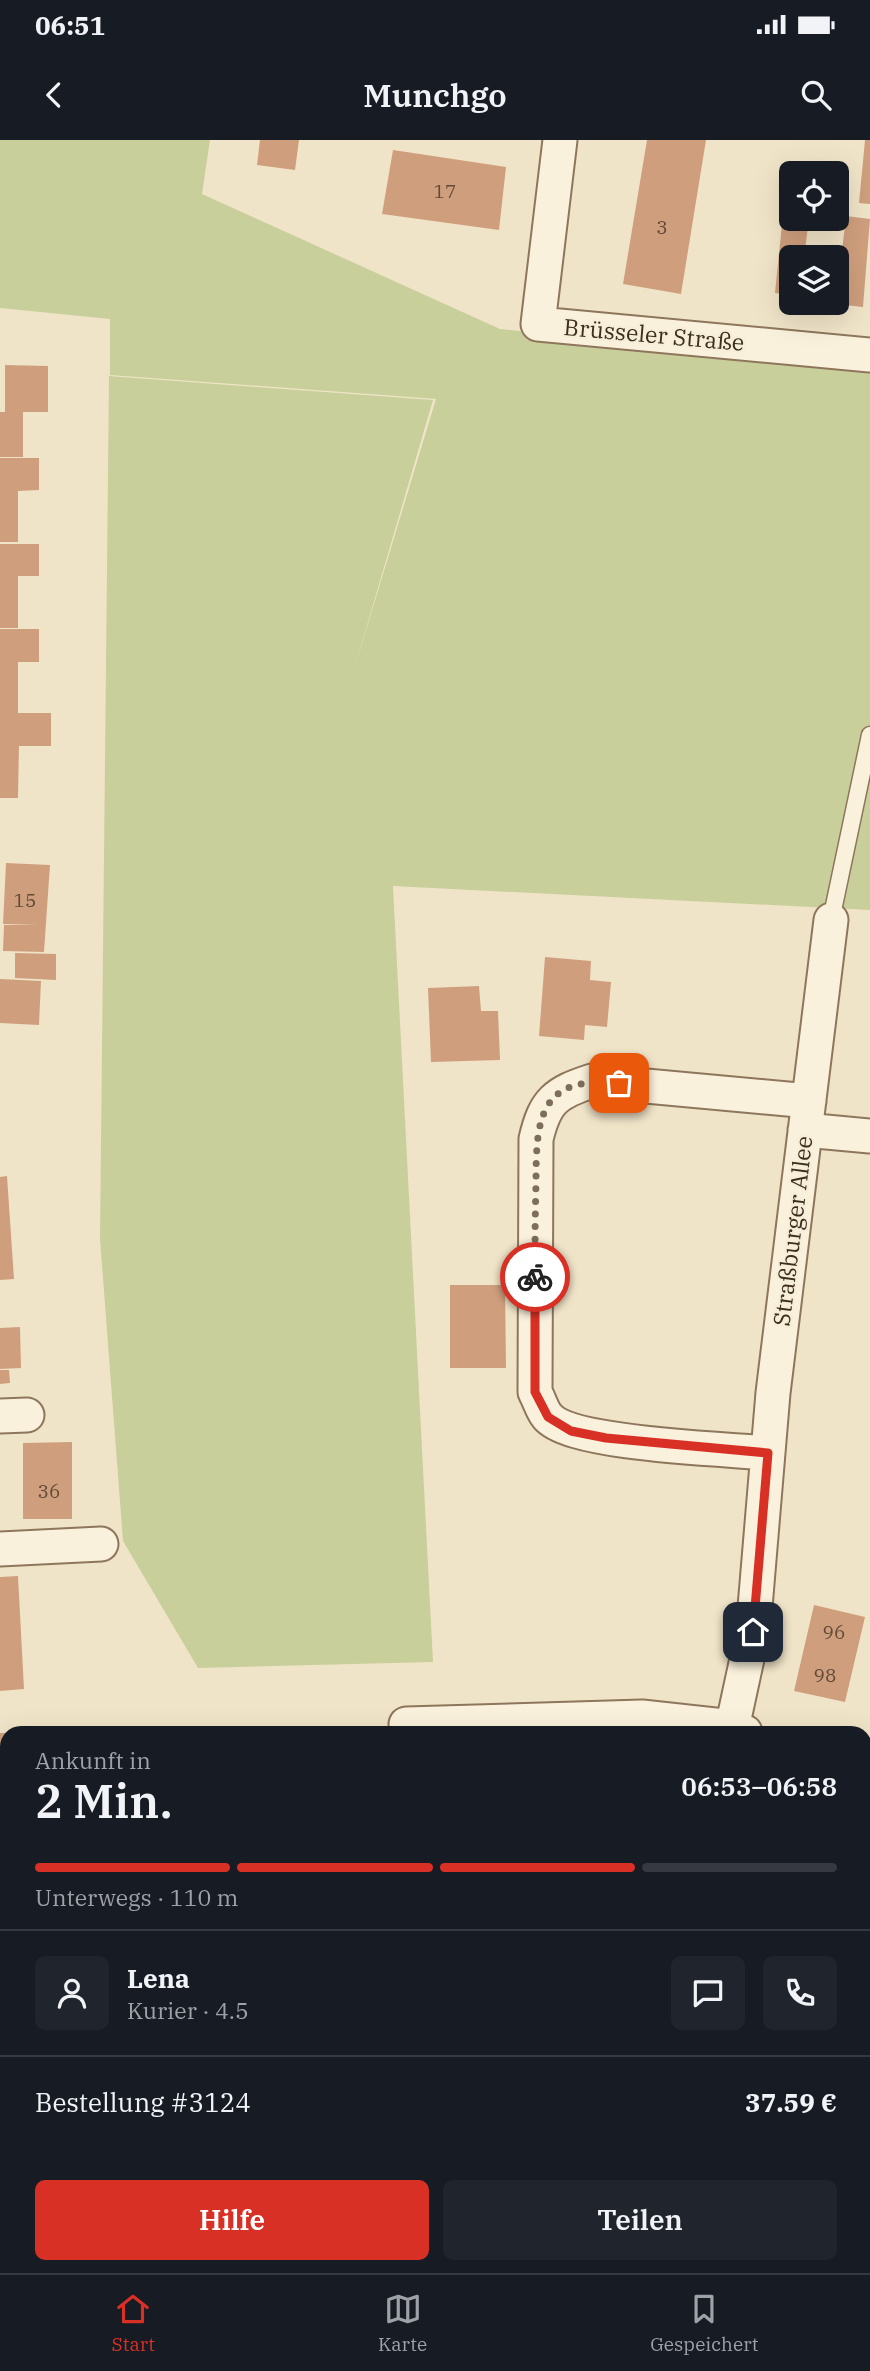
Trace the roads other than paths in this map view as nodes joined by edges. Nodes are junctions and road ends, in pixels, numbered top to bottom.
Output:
1 (559, 140) edge
2 (870, 355) edge
3 (870, 735) edge
4 (831, 920) joint
5 (807, 1116) junction
6 (870, 1136) edge
7 (768, 1453) junction
8 (101, 1544) dead end
9 (0, 1549) edge
10 (406, 1724) dead end
11 (709, 1726) edge
12 (740, 1726) edge

1 - 2 street, Brüsseler Straße
3 - 4 lane, Straßburger Allee
4 - 5 street, Straßburger Allee
5 - 6 street
5 - 7 street, Straßburger Allee
5 - 7 street
7 - 12 street, Straßburger Allee
8 - 9 street
10 - 11 street

